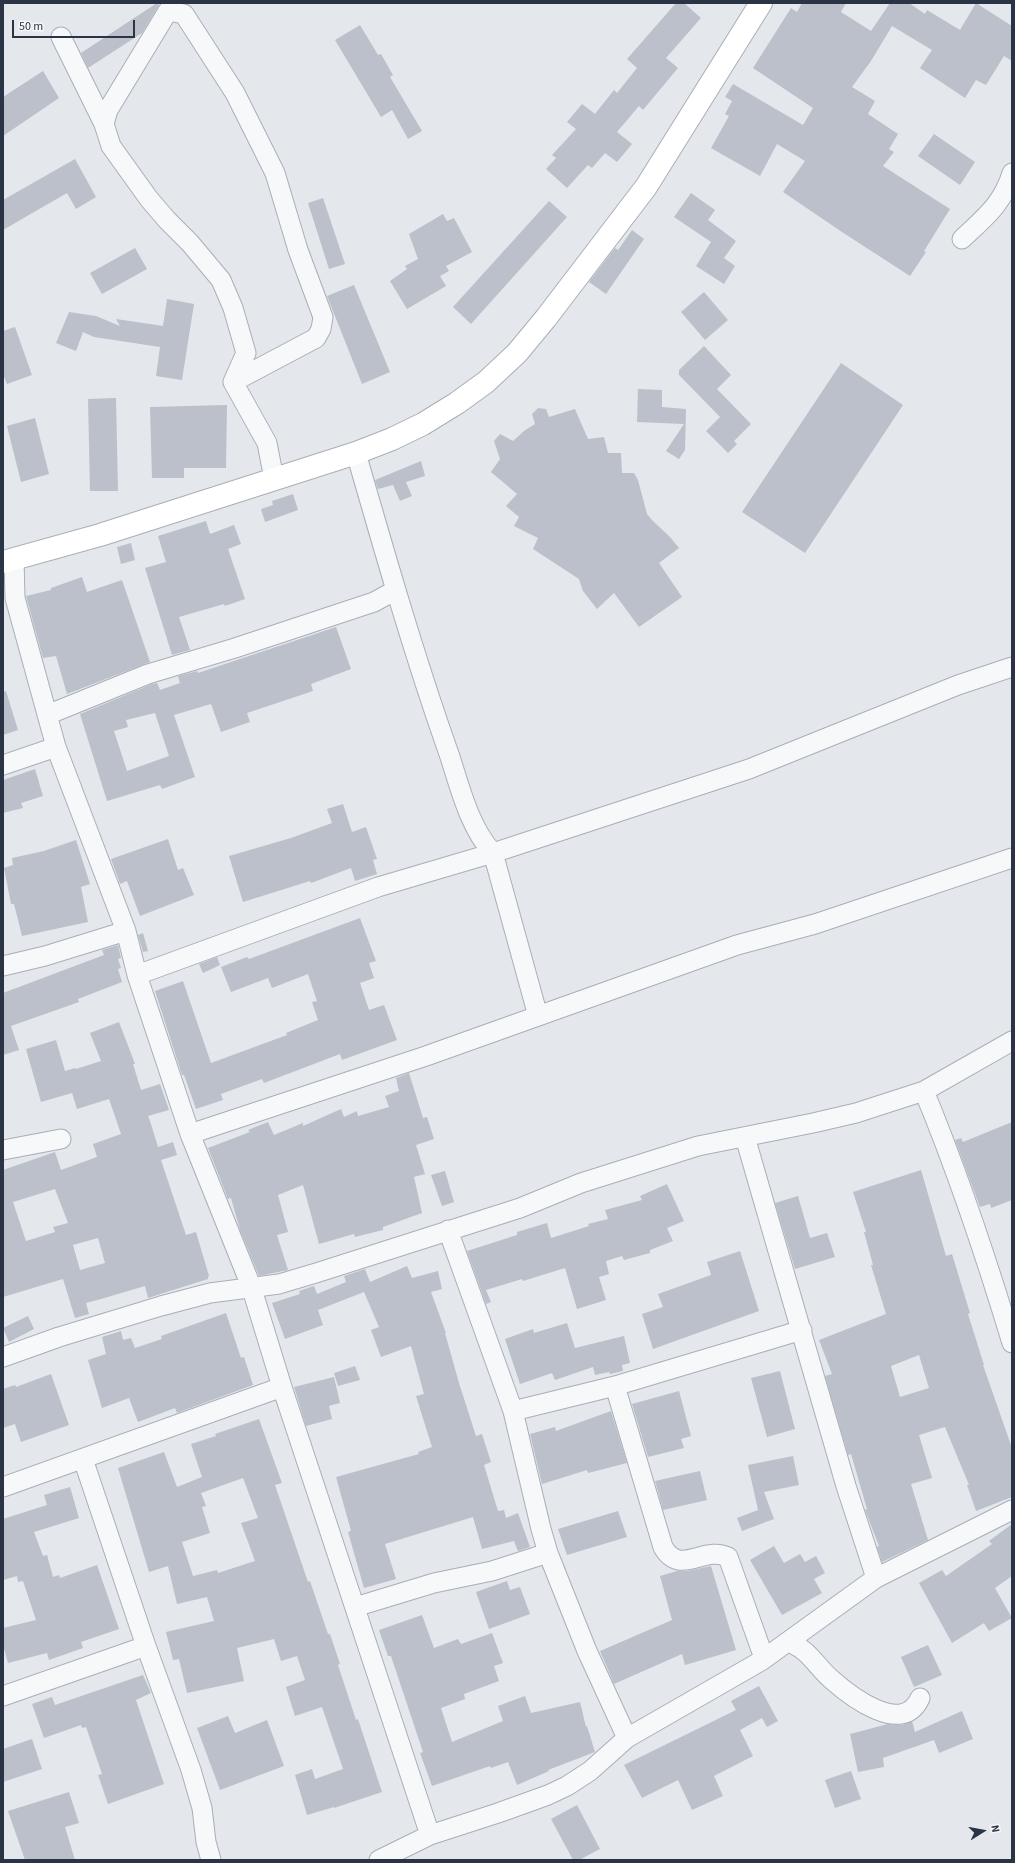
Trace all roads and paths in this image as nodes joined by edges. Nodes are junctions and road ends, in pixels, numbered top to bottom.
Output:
1 (761, 3) edge
2 (61, 38) dead end
3 (104, 124) junction
4 (1012, 173) edge
5 (962, 239) dead end
6 (233, 382) junction
7 (356, 453) junction
8 (274, 479) junction
9 (9, 561) edge
10 (396, 590) junction
11 (1012, 667) edge
12 (46, 714) junction
13 (56, 747) junction
14 (3, 764) edge
15 (493, 853) junction
16 (1012, 858) edge
17 (126, 931) junction
18 (3, 966) edge
19 (137, 975) junction
20 (538, 1016) junction
21 (1012, 1041) edge
22 (924, 1091) junction
23 (190, 1134) junction
24 (745, 1137) junction
25 (61, 1139) dead end
26 (3, 1150) edge
27 (448, 1230) junction
28 (251, 1286) junction
29 (802, 1330) junction
30 (1012, 1343) edge
31 (3, 1357) edge
32 (615, 1386) junction
33 (282, 1387) junction
34 (513, 1411) junction
35 (83, 1459) junction
36 (3, 1486) edge
37 (1012, 1510) edge
38 (548, 1552) junction
39 (876, 1578) junction
40 (355, 1607) junction
41 (787, 1642) junction
42 (146, 1646) junction
43 (764, 1658) junction
44 (3, 1696) edge
45 (920, 1698) dead end
46 (627, 1738) junction
47 (430, 1835) junction
48 (211, 1860) edge
49 (379, 1860) edge

1 - 7 street
2 - 3 street
3 - 6 street
3 - 6 street
4 - 5 street
6 - 8 street
7 - 8 street
7 - 10 street
8 - 9 street
9 - 12 street
10 - 12 street
10 - 15 street
11 - 15 street
12 - 13 street
13 - 14 street
13 - 17 street
15 - 19 street
15 - 20 street
16 - 20 street
17 - 18 street
17 - 19 street
19 - 23 street
20 - 23 street
21 - 22 street
22 - 24 street
22 - 30 street
23 - 28 street
24 - 27 street
24 - 29 street
25 - 26 street
27 - 28 street
27 - 34 street
28 - 31 street
28 - 33 street
29 - 32 street
29 - 39 street
32 - 34 street
32 - 43 street
33 - 35 street
33 - 40 street
34 - 38 street
35 - 36 street
35 - 42 street
37 - 39 street
38 - 40 street
38 - 46 street
39 - 41 street
40 - 47 street
41 - 43 street
41 - 45 street
42 - 44 street
42 - 48 street
43 - 46 street
46 - 47 street
47 - 49 street

